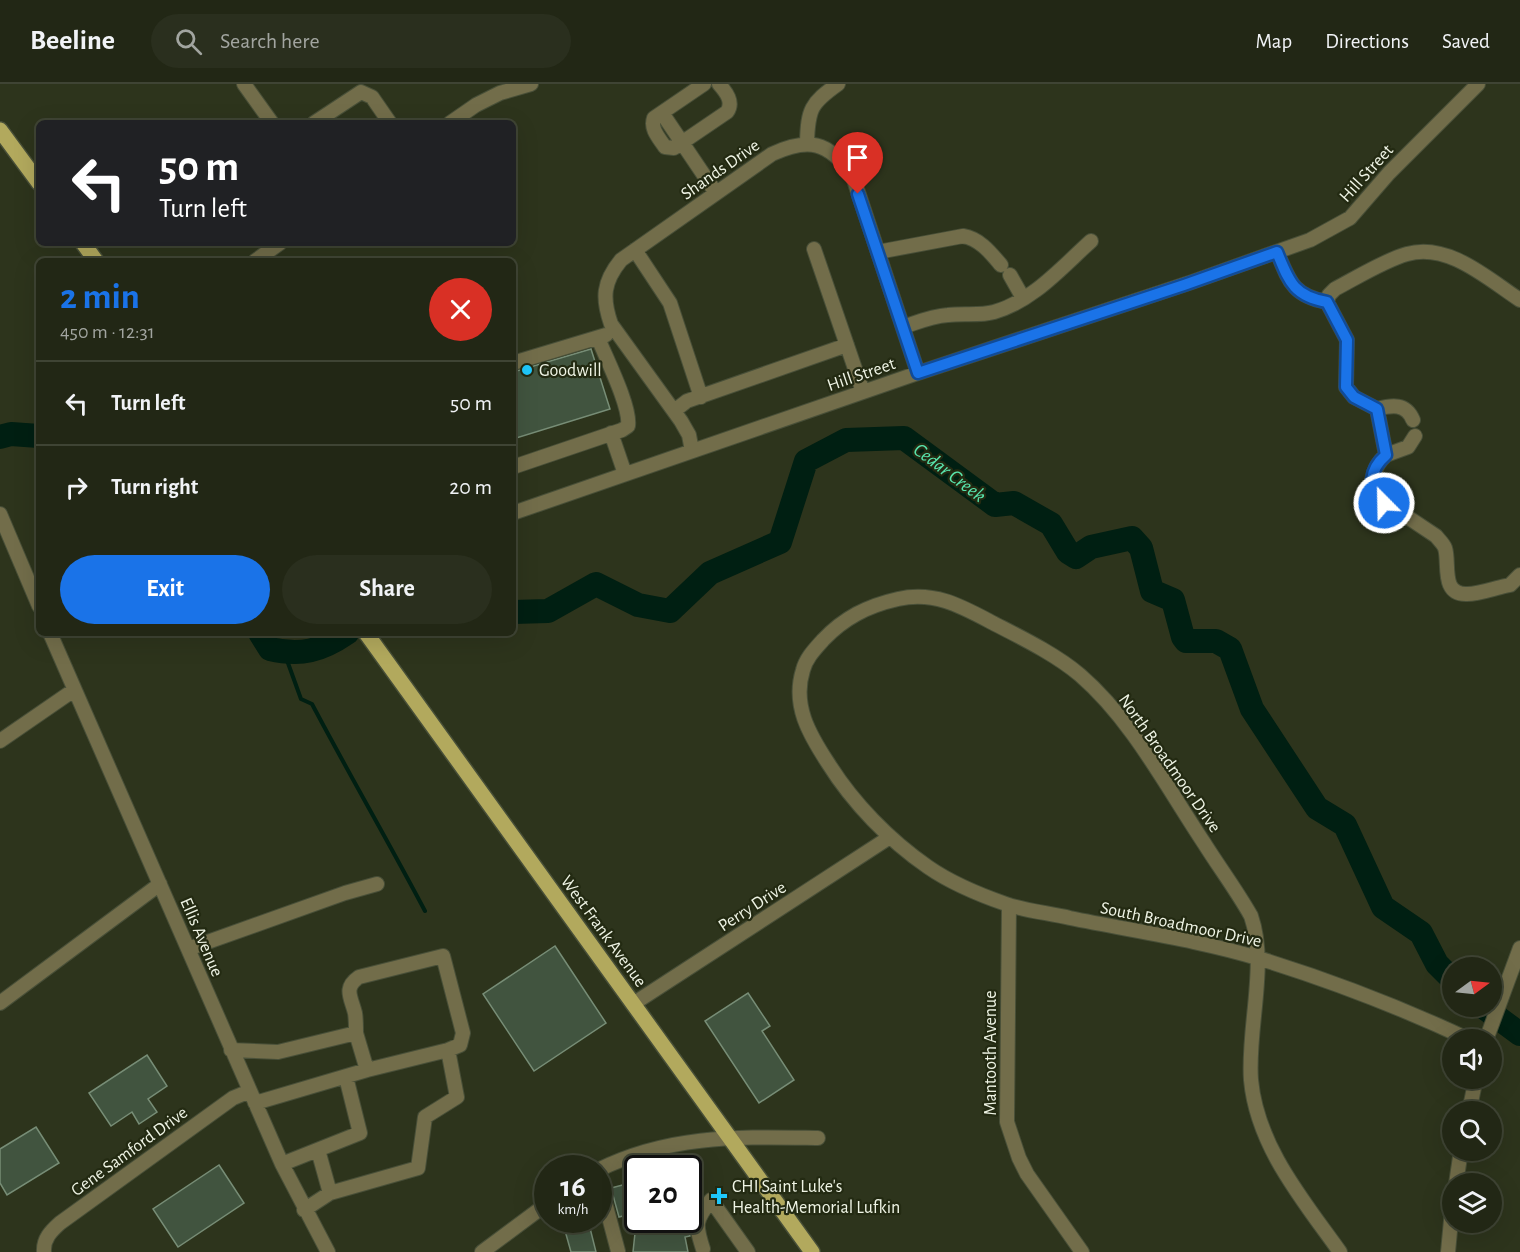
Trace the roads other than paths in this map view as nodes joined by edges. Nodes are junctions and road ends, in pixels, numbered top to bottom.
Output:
1 (244, 84) edge
2 (531, 84) edge
3 (704, 84) edge
4 (719, 84) edge
5 (838, 84) edge
6 (1478, 84) edge
7 (270, 120) edge
8 (319, 120) edge
9 (388, 120) edge
10 (454, 120) edge
11 (0, 130) edge
12 (682, 142) junction
13 (807, 142) junction
14 (36, 179) edge
15 (716, 194) junction
16 (1091, 241) dead end
17 (276, 246) edge
18 (814, 249) dead end
19 (634, 250) junction
20 (878, 252) junction
21 (1277, 252) junction
22 (259, 258) edge
23 (1023, 298) junction
24 (1520, 300) edge
25 (1327, 302) junction
26 (903, 327) junction
27 (615, 331) junction
28 (598, 338) junction
29 (847, 345) junction
30 (516, 362) edge
31 (918, 373) junction
32 (863, 392) junction
33 (701, 397) junction
34 (1377, 409) junction
35 (674, 411) junction
36 (1413, 420) dead end
37 (611, 434) junction
38 (1415, 436) dead end
39 (692, 451) junction
40 (1386, 455) junction
41 (516, 466) edge
42 (625, 474) junction
43 (516, 512) edge
44 (0, 514) edge
45 (1520, 575) edge
46 (36, 599) edge
47 (51, 636) edge
48 (369, 636) edge
49 (74, 690) junction
50 (0, 741) edge
51 (890, 837) junction
52 (160, 884) junction
53 (377, 884) dead end
54 (1009, 905) junction
55 (1520, 948) edge
56 (188, 949) junction
57 (1257, 958) junction
58 (0, 1003) edge
59 (633, 1004) junction
60 (1446, 1029) edge
61 (1490, 1029) edge
62 (356, 1033) junction
63 (231, 1050) junction
64 (448, 1050) junction
65 (366, 1070) junction
66 (346, 1077) junction
67 (252, 1097) junction
68 (730, 1137) junction
69 (818, 1138) dead end
70 (318, 1150) junction
71 (282, 1164) junction
72 (612, 1165) edge
73 (330, 1193) junction
74 (304, 1210) junction
75 (534, 1213) edge
76 (612, 1228) edge
77 (1450, 1233) edge
78 (703, 1249) dead end
79 (618, 1251) edge
80 (44, 1252) edge
81 (328, 1252) edge
82 (482, 1252) edge
83 (748, 1252) edge
84 (812, 1252) edge
85 (1082, 1252) edge
86 (1340, 1252) edge
87 (1448, 1252) edge

1 - 7 street
2 - 10 street
3 - 12 street
4 - 12 street
5 - 13 street
6 - 21 street, Hill Street
8 - 9 street
11 - 14 main road
12 - 15 street
13 - 15 street, Shands Drive
13 - 20 street
15 - 19 street, Shands Drive
16 - 23 street
17 - 22 street
18 - 29 street
19 - 27 street, Shands Drive
19 - 33 street
20 - 23 street
20 - 26 street
21 - 25 street
21 - 31 street, Hill Street
23 - 26 street
24 - 25 street
25 - 34 street
26 - 31 street
27 - 28 street
27 - 35 street, Shands Drive
28 - 30 street
28 - 37 street
29 - 32 street
29 - 33 street
31 - 32 street, Hill Street
32 - 39 street, Hill Street
33 - 35 street
34 - 36 street
34 - 40 street
35 - 39 street, Shands Drive
37 - 41 street
37 - 42 street
38 - 40 street
39 - 42 street, Hill Street
40 - 45 street
42 - 43 street, Hill Street
44 - 46 street
47 - 49 street, Ellis Avenue
48 - 59 main road, West Frank Avenue
49 - 50 street
49 - 52 street, Ellis Avenue
51 - 54 street, South Broadmoor Drive
51 - 57 street, North Broadmoor Drive
51 - 59 street, Perry Drive
52 - 56 street, Ellis Avenue
52 - 58 street
53 - 56 street
54 - 57 street, South Broadmoor Drive
54 - 85 street, Mantooth Avenue
55 - 61 street
56 - 63 street, Ellis Avenue
57 - 60 street, South Broadmoor Drive
57 - 86 street, North Broadmoor Drive
59 - 68 main road, West Frank Avenue
62 - 63 street
62 - 64 street
62 - 65 street
63 - 67 street, Ellis Avenue
64 - 65 street, Gene Samford Drive
64 - 73 street
65 - 66 street, Gene Samford Drive
66 - 67 street, Gene Samford Drive
66 - 70 street
67 - 71 street, Ellis Avenue
67 - 80 street, Gene Samford Drive
68 - 69 street
68 - 72 street
68 - 84 main road, West Frank Avenue
70 - 71 street
70 - 73 street
71 - 74 street, Ellis Avenue
73 - 74 street
74 - 81 street, Ellis Avenue
75 - 82 street
76 - 79 street
77 - 87 street
78 - 83 street

